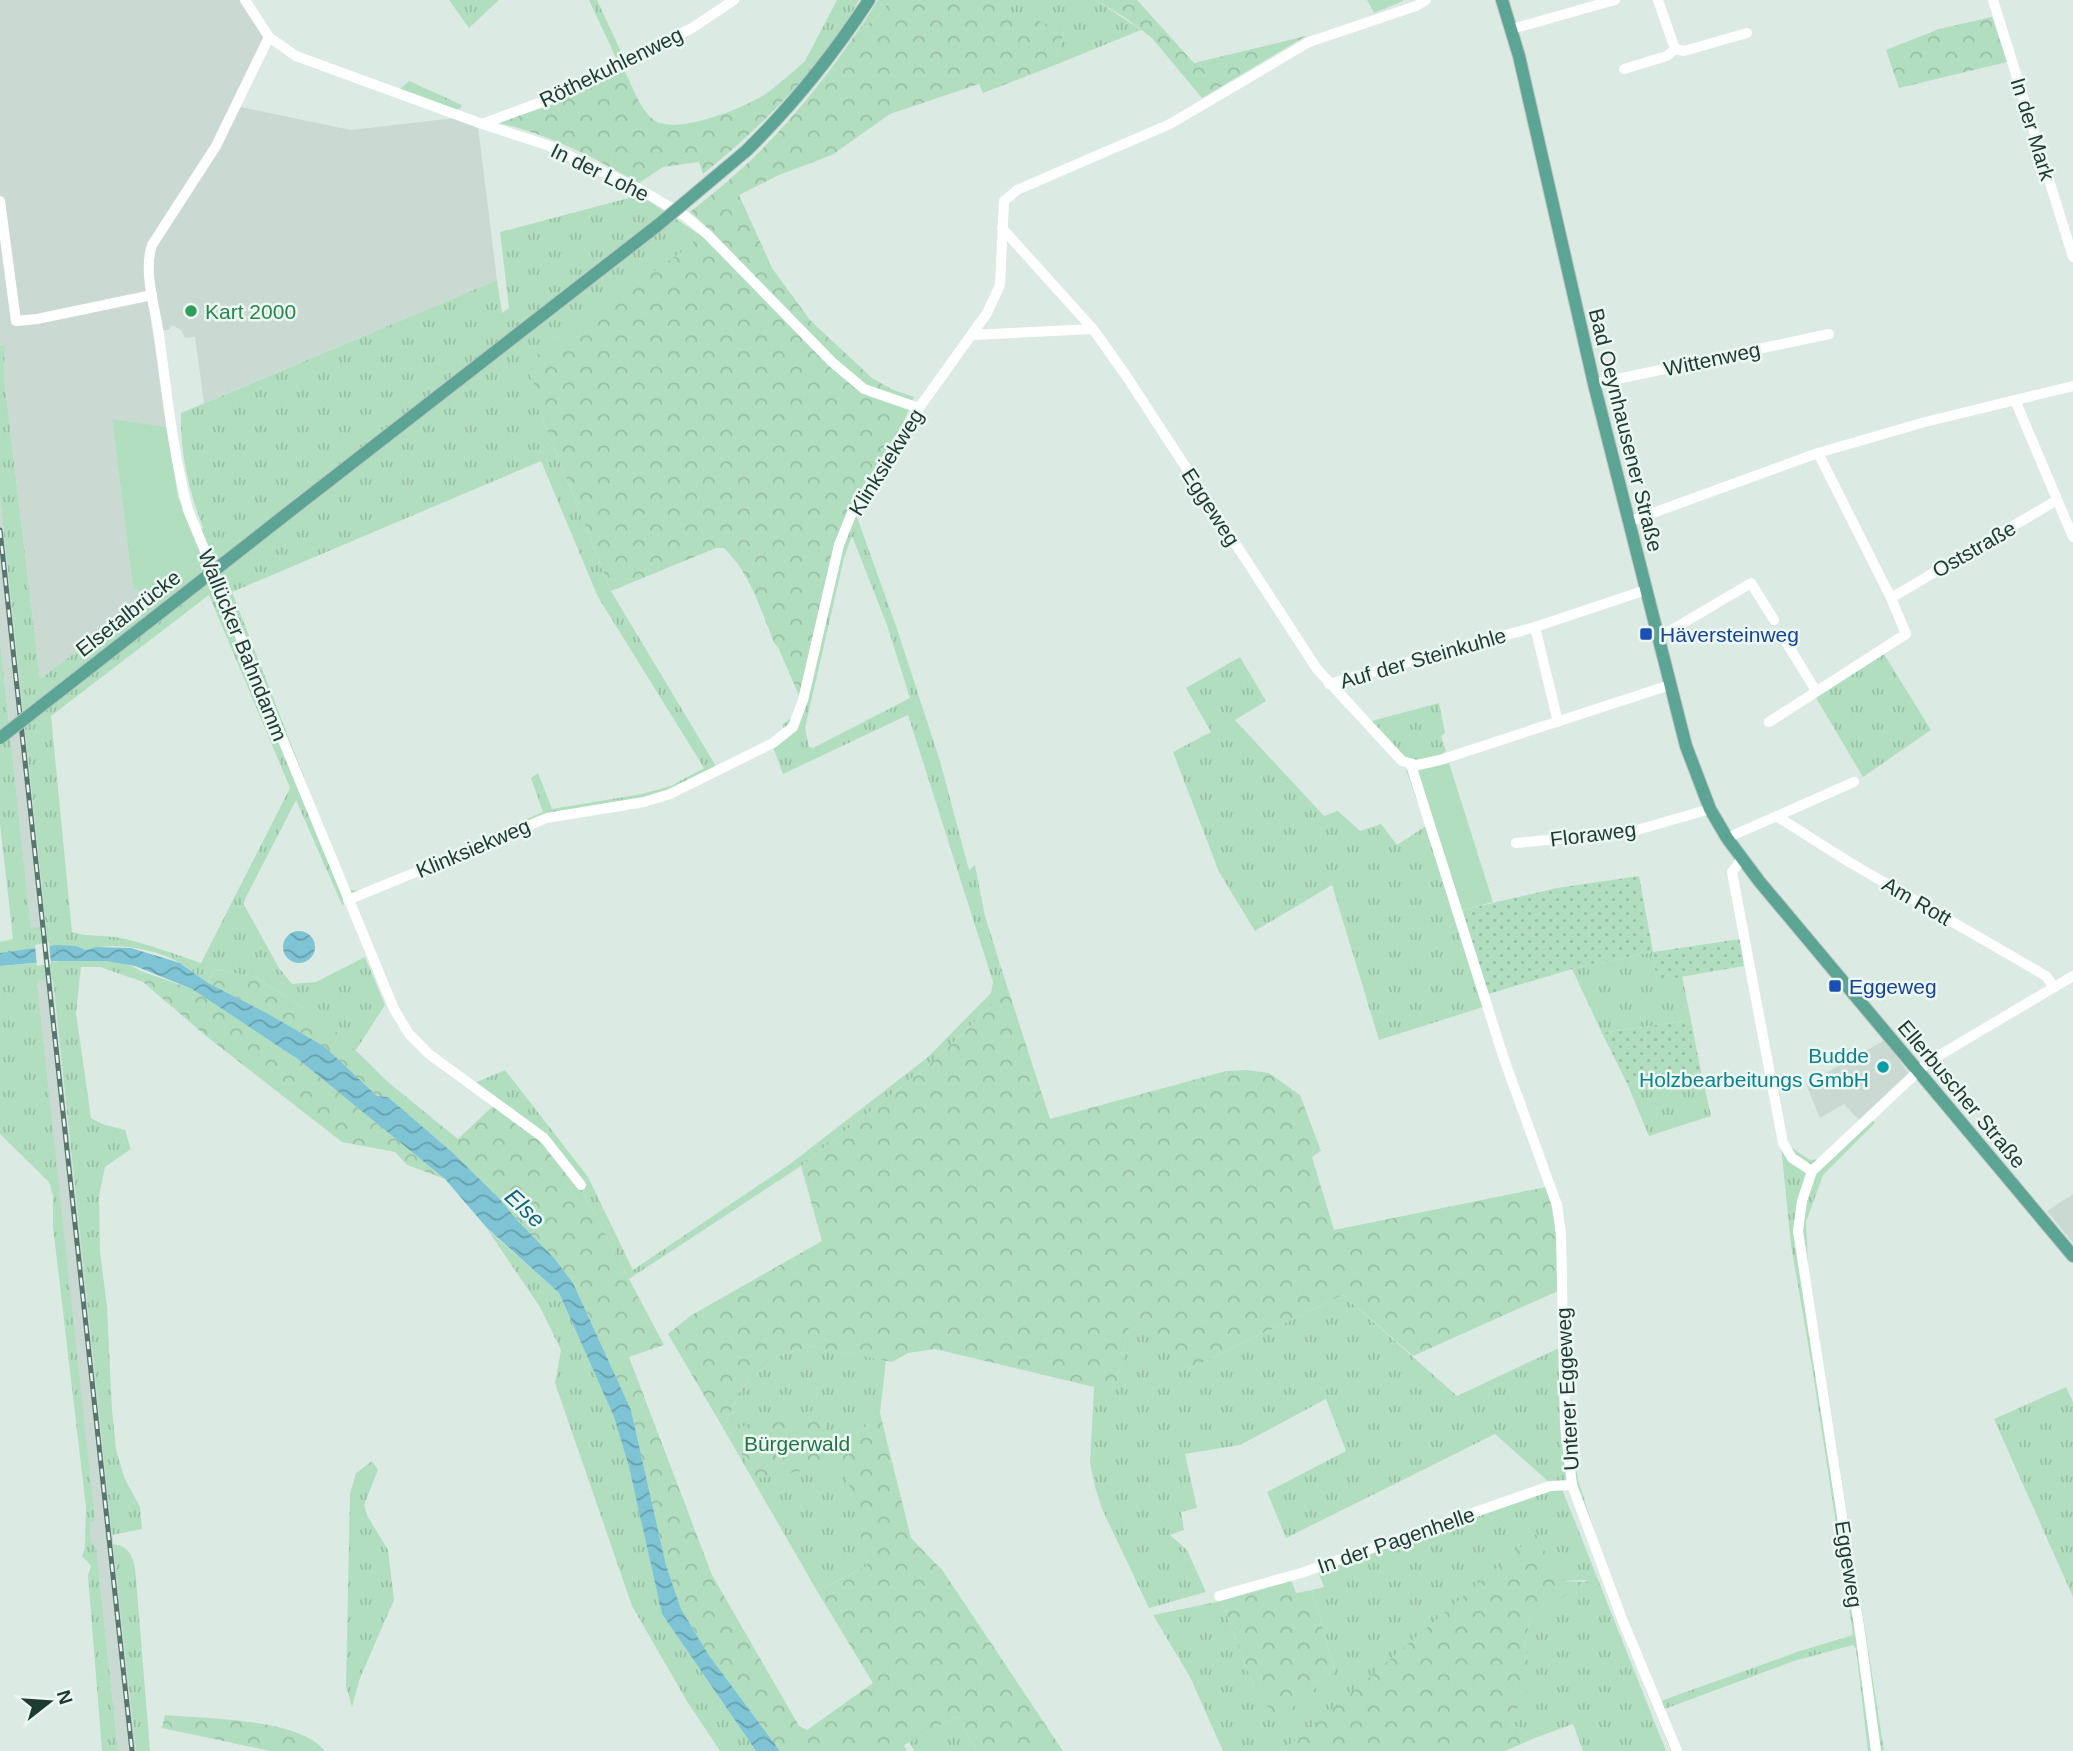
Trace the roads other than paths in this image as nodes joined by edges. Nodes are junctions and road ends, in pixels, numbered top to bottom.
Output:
1 (245, 0) edge
2 (734, 0) edge
3 (869, 0) edge
4 (1426, 0) edge
5 (1503, 0) edge
6 (1615, 0) edge
7 (1658, 0) edge
8 (1993, 0) edge
9 (1512, 30) junction
10 (1747, 33) dead end
11 (269, 37) junction
12 (1675, 49) junction
13 (1624, 69) dead end
14 (482, 124) junction
15 (0, 201) edge
16 (1002, 228) junction
17 (2073, 257) edge
18 (152, 295) junction
19 (1093, 329) junction
20 (1829, 334) dead end
21 (972, 335) junction
22 (1594, 384) junction
23 (2073, 386) edge
24 (2015, 400) junction
25 (919, 408) junction
26 (1818, 453) junction
27 (2057, 500) junction
28 (1628, 522) junction
29 (2073, 537) edge
30 (1646, 590) junction
31 (1891, 598) junction
32 (1774, 620) dead end
33 (1535, 627) junction
34 (1658, 638) junction
35 (1786, 642) dead end
36 (1329, 684) junction
37 (1670, 685) junction
38 (1816, 691) junction
39 (1558, 722) junction
40 (1769, 722) dead end
41 (0, 738) edge
42 (1411, 765) junction
43 (1854, 782) dead end
44 (1710, 809) junction
45 (1778, 817) junction
46 (1727, 838) junction
47 (1516, 843) dead end
48 (1742, 859) junction
49 (348, 900) junction
50 (2073, 976) edge
51 (2054, 987) junction
52 (1919, 1072) junction
53 (1812, 1171) junction
54 (581, 1185) dead end
55 (2073, 1256) edge
56 (1572, 1485) junction
57 (1219, 1597) dead end
58 (1677, 1751) edge
59 (1876, 1751) edge

1 - 11 street, In der Lohe
2 - 14 street, Röthekuhlenweg
3 - 41 main road, Elsetalbrücke, bridge
4 - 16 street, Klinksiekweg
5 - 9 main road, Bad Oeynhausener Straße
6 - 9 street
7 - 12 street
8 - 17 street, In der Mark
9 - 22 main road, Bad Oeynhausener Straße
10 - 12 street
11 - 14 street, In der Lohe
11 - 18 street, Wallücker Bahndamm
12 - 13 street
14 - 25 street, In der Lohe
15 - 18 street
16 - 19 street, Eggeweg
16 - 21 street, Klinksiekweg
18 - 49 street, Wallücker Bahndamm
19 - 21 street
19 - 36 street, Eggeweg
20 - 22 street, Wittenweg
21 - 25 street, Klinksiekweg
22 - 28 main road, Bad Oeynhausener Straße
23 - 24 street
24 - 26 street
24 - 27 street
25 - 49 street, Klinksiekweg
26 - 28 street
26 - 31 street
27 - 29 street
27 - 31 street, Oststraße
28 - 30 main road, Bad Oeynhausener Straße
30 - 33 street, Auf der Steinkuhle
30 - 34 main road, Bad Oeynhausener Straße
31 - 38 street
32 - 34 street
33 - 36 street, Auf der Steinkuhle
33 - 39 street, Auf der Steinkuhle
34 - 37 main road, Bad Oeynhausener Straße
35 - 38 street
36 - 42 street, Auf der Steinkuhle
37 - 39 street
37 - 44 main road, Bad Oeynhausener Straße
38 - 40 street
39 - 42 street
42 - 56 street, Unterer Eggeweg
43 - 45 street
44 - 46 main road, Bad Oeynhausener Straße
44 - 47 street, Floraweg
45 - 46 street
45 - 51 street, Am Rott
46 - 48 main road, Bad Oeynhausener Straße
48 - 52 main road, Ellerbuscher Straße
48 - 53 street
49 - 54 street, Wallücker Bahndamm
50 - 51 street, Eggeweg
51 - 52 street, Eggeweg
52 - 53 street, Eggeweg
52 - 55 main road, Ellerbuscher Straße
53 - 59 street, Eggeweg
56 - 57 street, In der Pagenhelle
56 - 58 street, Unterer Eggeweg

